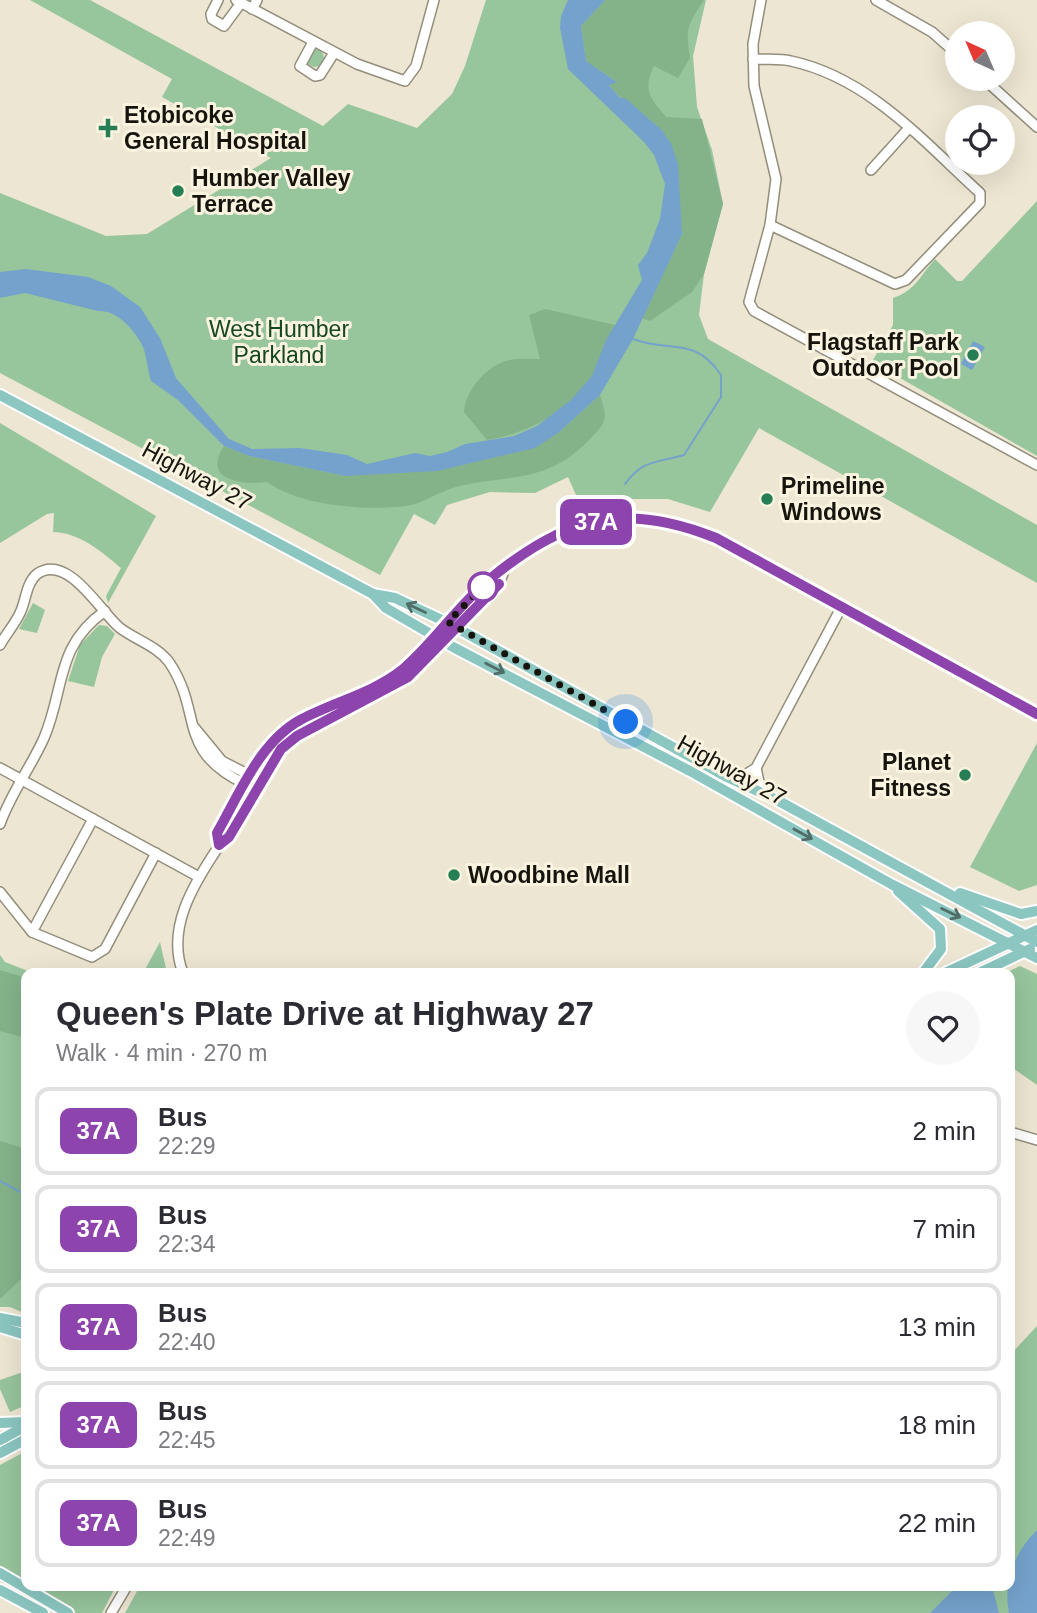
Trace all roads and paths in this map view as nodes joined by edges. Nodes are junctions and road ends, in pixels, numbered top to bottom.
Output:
1 (218, 0) edge
2 (257, 0) edge
3 (761, 0) edge
4 (876, 0) edge
5 (432, 1) edge
6 (238, 2) edge
7 (252, 9) junction
8 (313, 42) junction
9 (945, 43) edge
10 (334, 53) junction
11 (753, 59) junction
12 (997, 91) edge
13 (1037, 127) edge
14 (909, 128) junction
15 (871, 170) dead end
16 (769, 225) junction
17 (0, 396) edge
18 (1037, 465) edge
19 (373, 594) junction
20 (842, 606) junction
21 (105, 611) junction
22 (452, 625) junction
23 (439, 639) junction
24 (0, 645) edge
25 (338, 703) junction
26 (343, 712) junction
27 (1037, 713) edge
28 (0, 768) edge
29 (756, 768) junction
30 (727, 776) junction
31 (21, 779) junction
32 (248, 780) junction
33 (261, 782) junction
34 (775, 799) junction
35 (93, 819) junction
36 (0, 824) edge
37 (219, 845) junction
38 (156, 853) junction
39 (199, 877) junction
40 (928, 881) junction
41 (891, 884) junction
42 (0, 892) edge
43 (1037, 911) edge
44 (1037, 930) edge
45 (32, 932) junction
46 (1025, 936) junction
47 (1009, 943) junction
48 (1037, 944) edge
49 (1026, 951) junction
50 (1037, 958) edge
51 (182, 968) edge
52 (927, 968) edge
53 (956, 968) edge
54 (990, 968) edge
55 (1015, 1133) edge
56 (1037, 1140) edge
57 (0, 1318) edge
58 (21, 1322) edge
59 (0, 1327) edge
60 (21, 1333) edge
61 (0, 1423) edge
62 (21, 1424) edge
63 (21, 1427) edge
64 (0, 1440) edge
65 (21, 1442) edge
66 (0, 1453) edge
67 (0, 1573) edge
68 (21, 1585) edge
69 (0, 1590) edge
70 (31, 1591) edge
71 (124, 1591) edge
72 (43, 1613) edge
73 (68, 1613) edge
74 (111, 1613) edge

1 - 6 street
2 - 7 street
3 - 11 street
4 - 9 street
5 - 10 street
6 - 7 street
7 - 8 street
8 - 10 street
8 - 10 street
11 - 14 street
11 - 16 street
12 - 13 street
14 - 15 street
14 - 16 street
16 - 18 street
17 - 19 main road, Highway 27
22 -> 19 main road, Highway 27
19 - 23 main road, Highway 27
20 - 22 street
20 - 27 street
20 - 29 street
21 - 24 street
21 - 31 street
21 - 32 street
22 - 23 street
22 - 30 main road, Highway 27
23 - 25 street
23 - 26 street
23 -> 41 main road, Highway 27
25 - 26 street
25 - 32 street
26 - 33 street
28 - 31 street
29 - 30 street
29 - 34 street
30 - 34 main road, Highway 27
31 - 35 street
31 - 36 street
32 - 33 street
32 - 37 street
33 - 37 street
34 - 40 main road, Highway 27
35 - 38 street
35 - 45 street
37 - 39 street
38 - 39 street
38 - 45 street
39 - 51 street
40 - 43 main road
40 - 46 main road, Highway 27
41 -> 47 main road, Highway 27
41 - 52 main road
42 - 45 street
44 - 46 main road
46 - 47 main road
46 - 48 main road, Highway 27
47 - 49 main road, Highway 27
47 - 53 main road
48 - 49 main road
49 - 50 main road, Highway 27
49 - 54 main road
55 - 56 street
57 - 58 main road
59 - 60 main road
61 - 62 main road
63 - 64 main road
65 - 66 main road
67 - 68 main road
69 - 72 main road
70 - 73 main road
71 - 74 street

